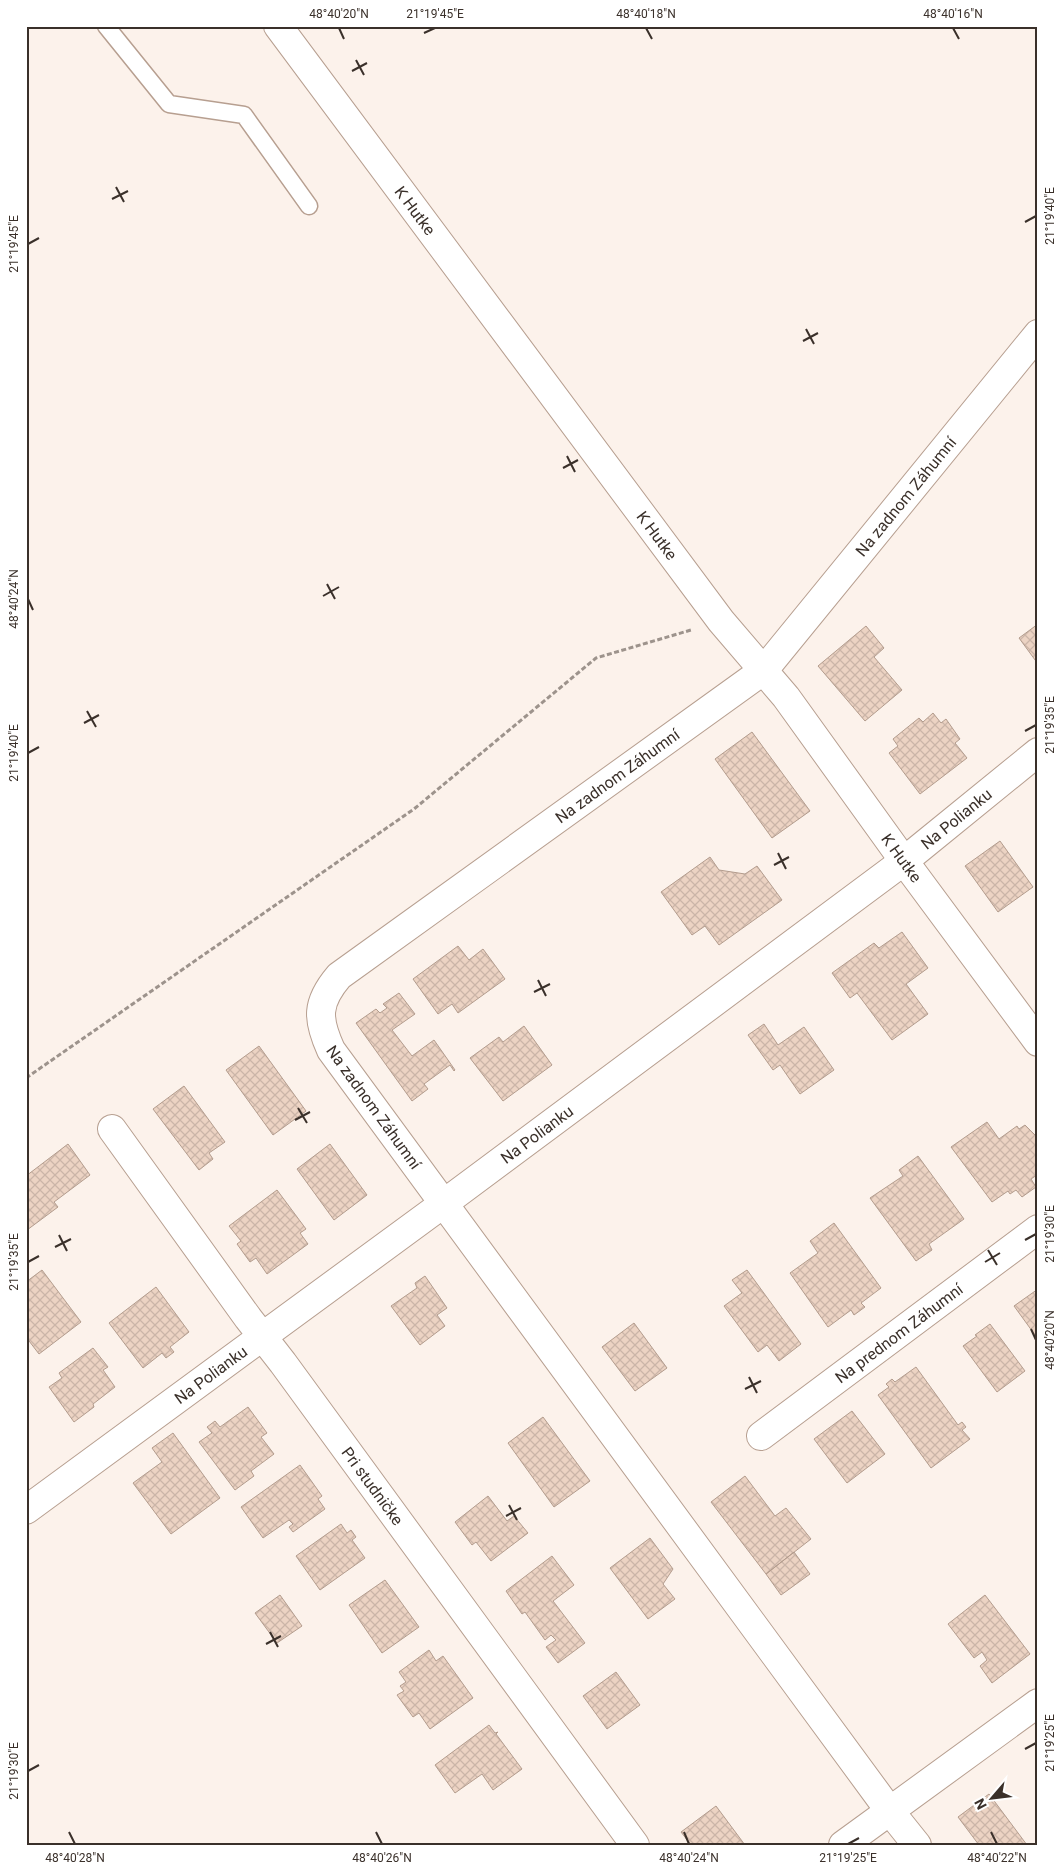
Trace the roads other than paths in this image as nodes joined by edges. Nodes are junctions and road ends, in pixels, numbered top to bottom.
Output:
1 (106, 26) edge
2 (278, 26) edge
3 (309, 206) dead end
4 (1038, 334) edge
5 (764, 670) junction
6 (1038, 752) edge
7 (904, 861) junction
8 (1038, 1042) edge
9 (112, 1129) dead end
10 (444, 1204) junction
11 (1038, 1229) edge
12 (262, 1336) junction
13 (761, 1436) dead end
14 (28, 1509) edge
15 (1038, 1703) edge
16 (889, 1810) junction
17 (635, 1845) edge
18 (843, 1845) edge
19 (917, 1845) edge

1 - 3 lane
2 - 5 street, K Hutke
4 - 5 street, Na zadnom Záhumní
5 - 7 street, K Hutke
5 - 10 street, Na zadnom Záhumní
6 - 7 street, Na Polianku
7 - 8 street, K Hutke
7 - 10 street, Na Polianku
9 - 12 street, Pri studničke
10 - 12 street, Na Polianku
10 - 16 street, Na zadnom Záhumní
11 - 13 street, Na prednom Záhumní
12 - 14 street, Na Polianku
12 - 17 street, Pri studničke
15 - 16 street
16 - 18 street
16 - 19 street, Na zadnom Záhumní

